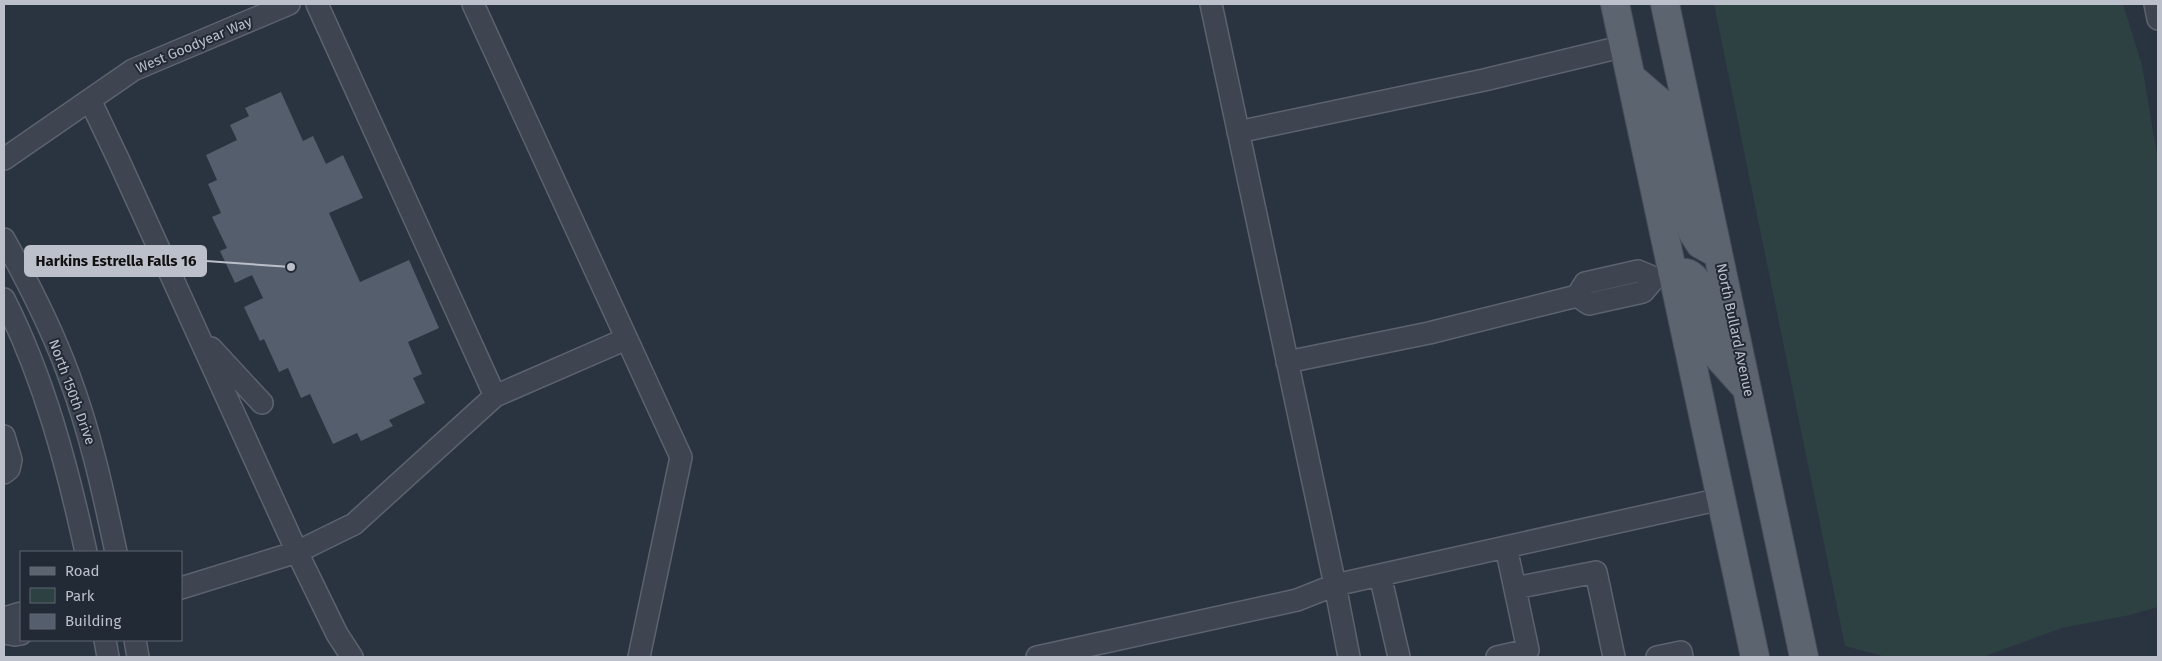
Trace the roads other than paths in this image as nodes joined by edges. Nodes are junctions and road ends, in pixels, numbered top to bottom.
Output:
1 (289, 4) edge
2 (317, 4) edge
3 (473, 4) edge
4 (1211, 4) edge
5 (1615, 4) edge
6 (1665, 4) edge
7 (2155, 4) edge
8 (2158, 18) edge
9 (1625, 46) junction
10 (1631, 77) junction
11 (90, 100) junction
12 (1238, 132) junction
13 (4, 159) edge
14 (4, 240) edge
15 (1718, 254) junction
16 (1664, 276) junction
17 (4, 299) edge
18 (198, 334) junction
19 (626, 339) junction
20 (1287, 362) junction
21 (1747, 390) junction
22 (495, 396) junction
23 (262, 403) dead end
24 (4, 436) edge
25 (4, 473) edge
26 (1721, 499) junction
27 (1506, 547) junction
28 (86, 551) edge
29 (116, 551) edge
30 (298, 552) junction
31 (1380, 576) junction
32 (1335, 586) junction
33 (182, 588) edge
34 (1515, 588) junction
35 (20, 612) edge
36 (4, 618) edge
37 (4, 634) edge
38 (20, 634) edge
39 (105, 641) edge
40 (134, 641) edge
41 (1528, 654) edge
42 (108, 657) edge
43 (138, 657) edge
44 (352, 657) edge
45 (640, 657) edge
46 (1037, 657) edge
47 (1349, 657) edge
48 (1399, 657) edge
49 (1497, 657) edge
50 (1614, 657) edge
51 (1657, 657) edge
52 (1682, 657) edge
53 (1755, 657) edge
54 (1804, 657) edge

1 - 11 street, West Goodyear Way
2 - 22 street
3 - 19 street
4 - 12 street
5 - 9 main road
6 - 15 main road, North Bullard Avenue
7 - 8 street
9 - 10 main road
9 - 12 street
10 - 15 main road
10 - 16 main road
11 - 13 street, West Goodyear Way
11 - 18 street
12 - 20 street
14 - 29 street, North 150th Drive
15 - 21 main road, North Bullard Avenue
16 - 20 street
16 - 21 main road
16 - 26 main road
17 - 28 street, North 150th Drive
18 - 23 street
18 - 30 street
19 - 22 street
19 - 45 street
20 - 32 street
21 - 54 main road, North Bullard Avenue
22 - 30 street
24 - 25 street
26 - 27 street
26 - 53 main road
27 - 31 street
27 - 34 street
30 - 33 street
30 - 44 street
31 - 32 street
31 - 48 street
32 - 46 street
32 - 47 street
34 - 41 street
34 - 50 street
35 - 36 street
37 - 38 street
39 - 42 street
40 - 43 street
41 - 49 street
51 - 52 street

